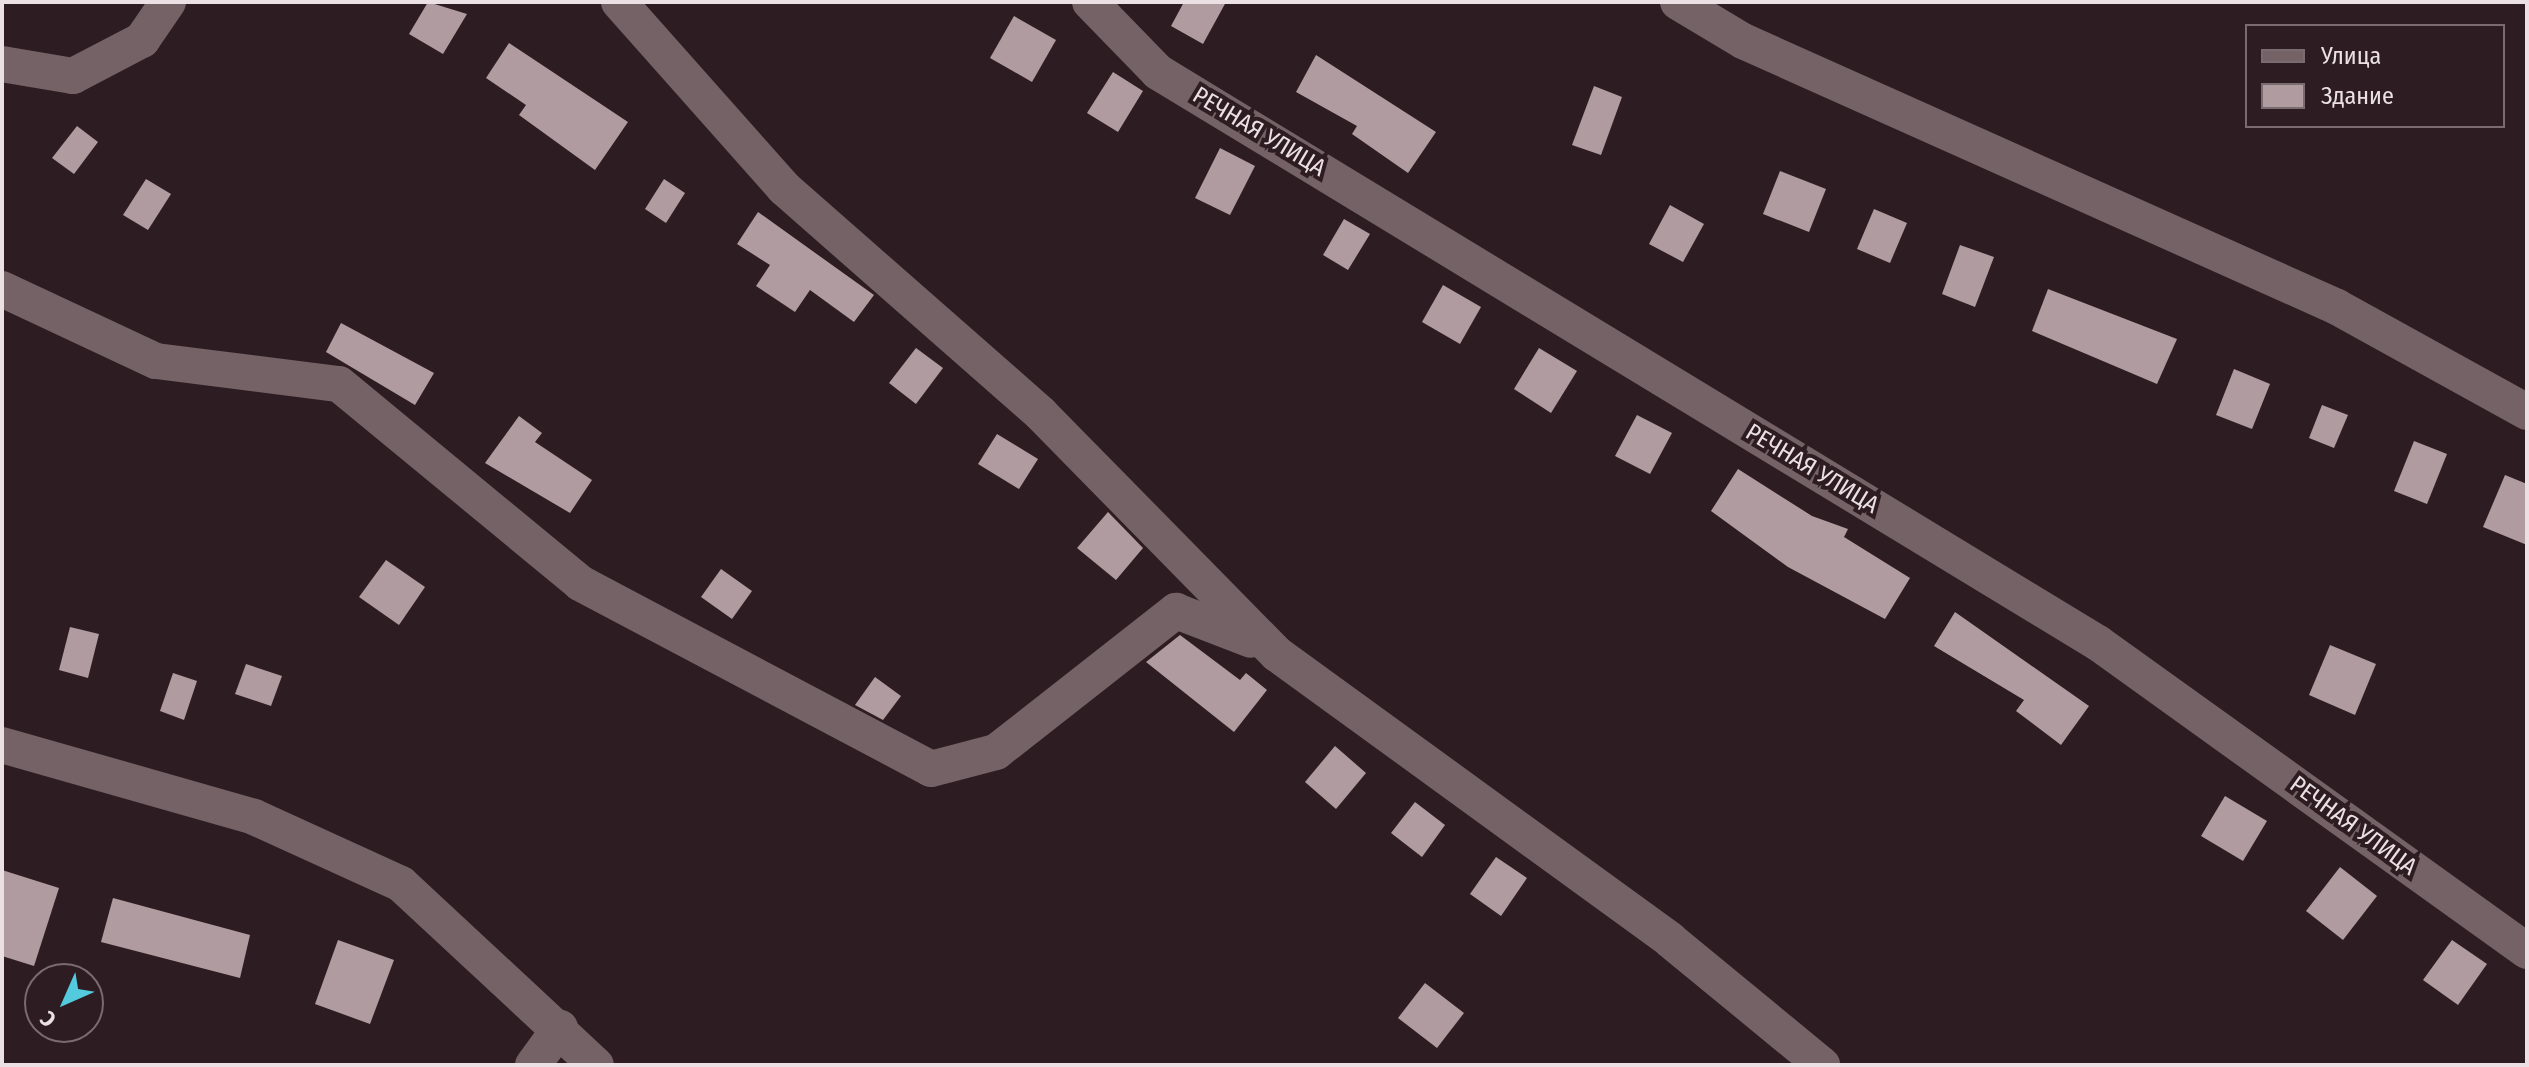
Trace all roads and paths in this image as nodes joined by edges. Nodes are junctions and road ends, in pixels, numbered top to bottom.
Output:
1 (168, 2) edge
2 (619, 2) edge
3 (1090, 2) edge
4 (1678, 2) edge
5 (2, 64) edge
6 (2, 289) edge
7 (2527, 412) edge
8 (1277, 654) junction
9 (2, 745) edge
10 (2527, 951) edge
11 (560, 1028) junction
12 (533, 1065) edge
13 (596, 1065) edge
14 (1822, 1065) edge

1 - 5 street
2 - 8 street
3 - 10 street, РЕЧНАЯ УЛИЦА
4 - 7 street
6 - 8 street
8 - 14 street
9 - 11 street
11 - 12 street
11 - 13 street

